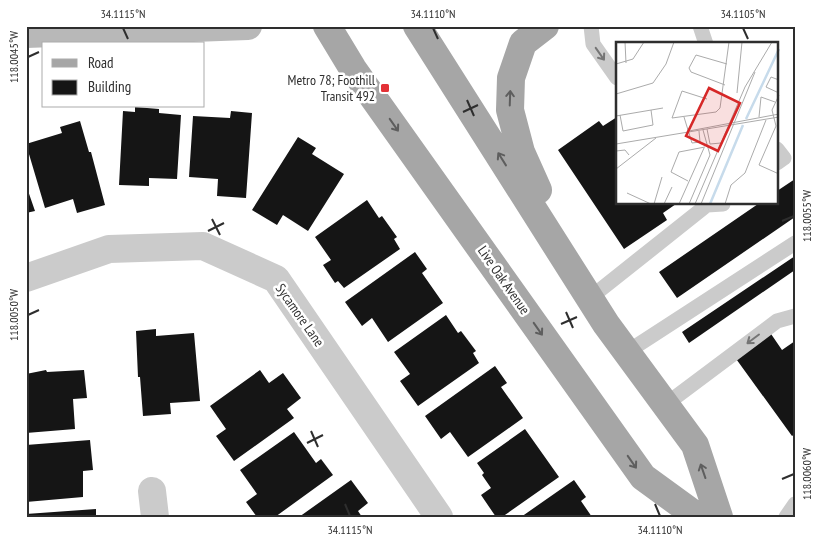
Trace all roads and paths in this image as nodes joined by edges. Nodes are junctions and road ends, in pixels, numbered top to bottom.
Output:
1 (248, 26) edge
2 (327, 26) edge
3 (417, 26) edge
4 (545, 26) edge
5 (590, 26) edge
6 (700, 26) edge
7 (26, 34) edge
8 (705, 42) edge
9 (616, 77) edge
10 (778, 150) edge
11 (778, 162) edge
12 (705, 205) edge
13 (795, 243) edge
14 (575, 274) junction
15 (26, 278) edge
16 (590, 298) junction
17 (795, 316) edge
18 (627, 352) junction
19 (665, 405) junction
20 (795, 504) edge
21 (439, 517) edge
22 (698, 517) edge
23 (719, 517) edge
24 (786, 517) edge

1 - 7 main road
2 -> 22 main road, Live Oak Avenue
14 -> 3 main road
14 -> 4 main road
5 -> 9 lane
6 - 8 lane
10 - 11 lane
12 - 16 lane
13 - 18 lane
14 - 16 main road
15 - 21 street, Sycamore Lane
16 - 18 main road
17 -> 19 lane
18 - 19 main road
23 -> 19 main road
20 - 24 lane

